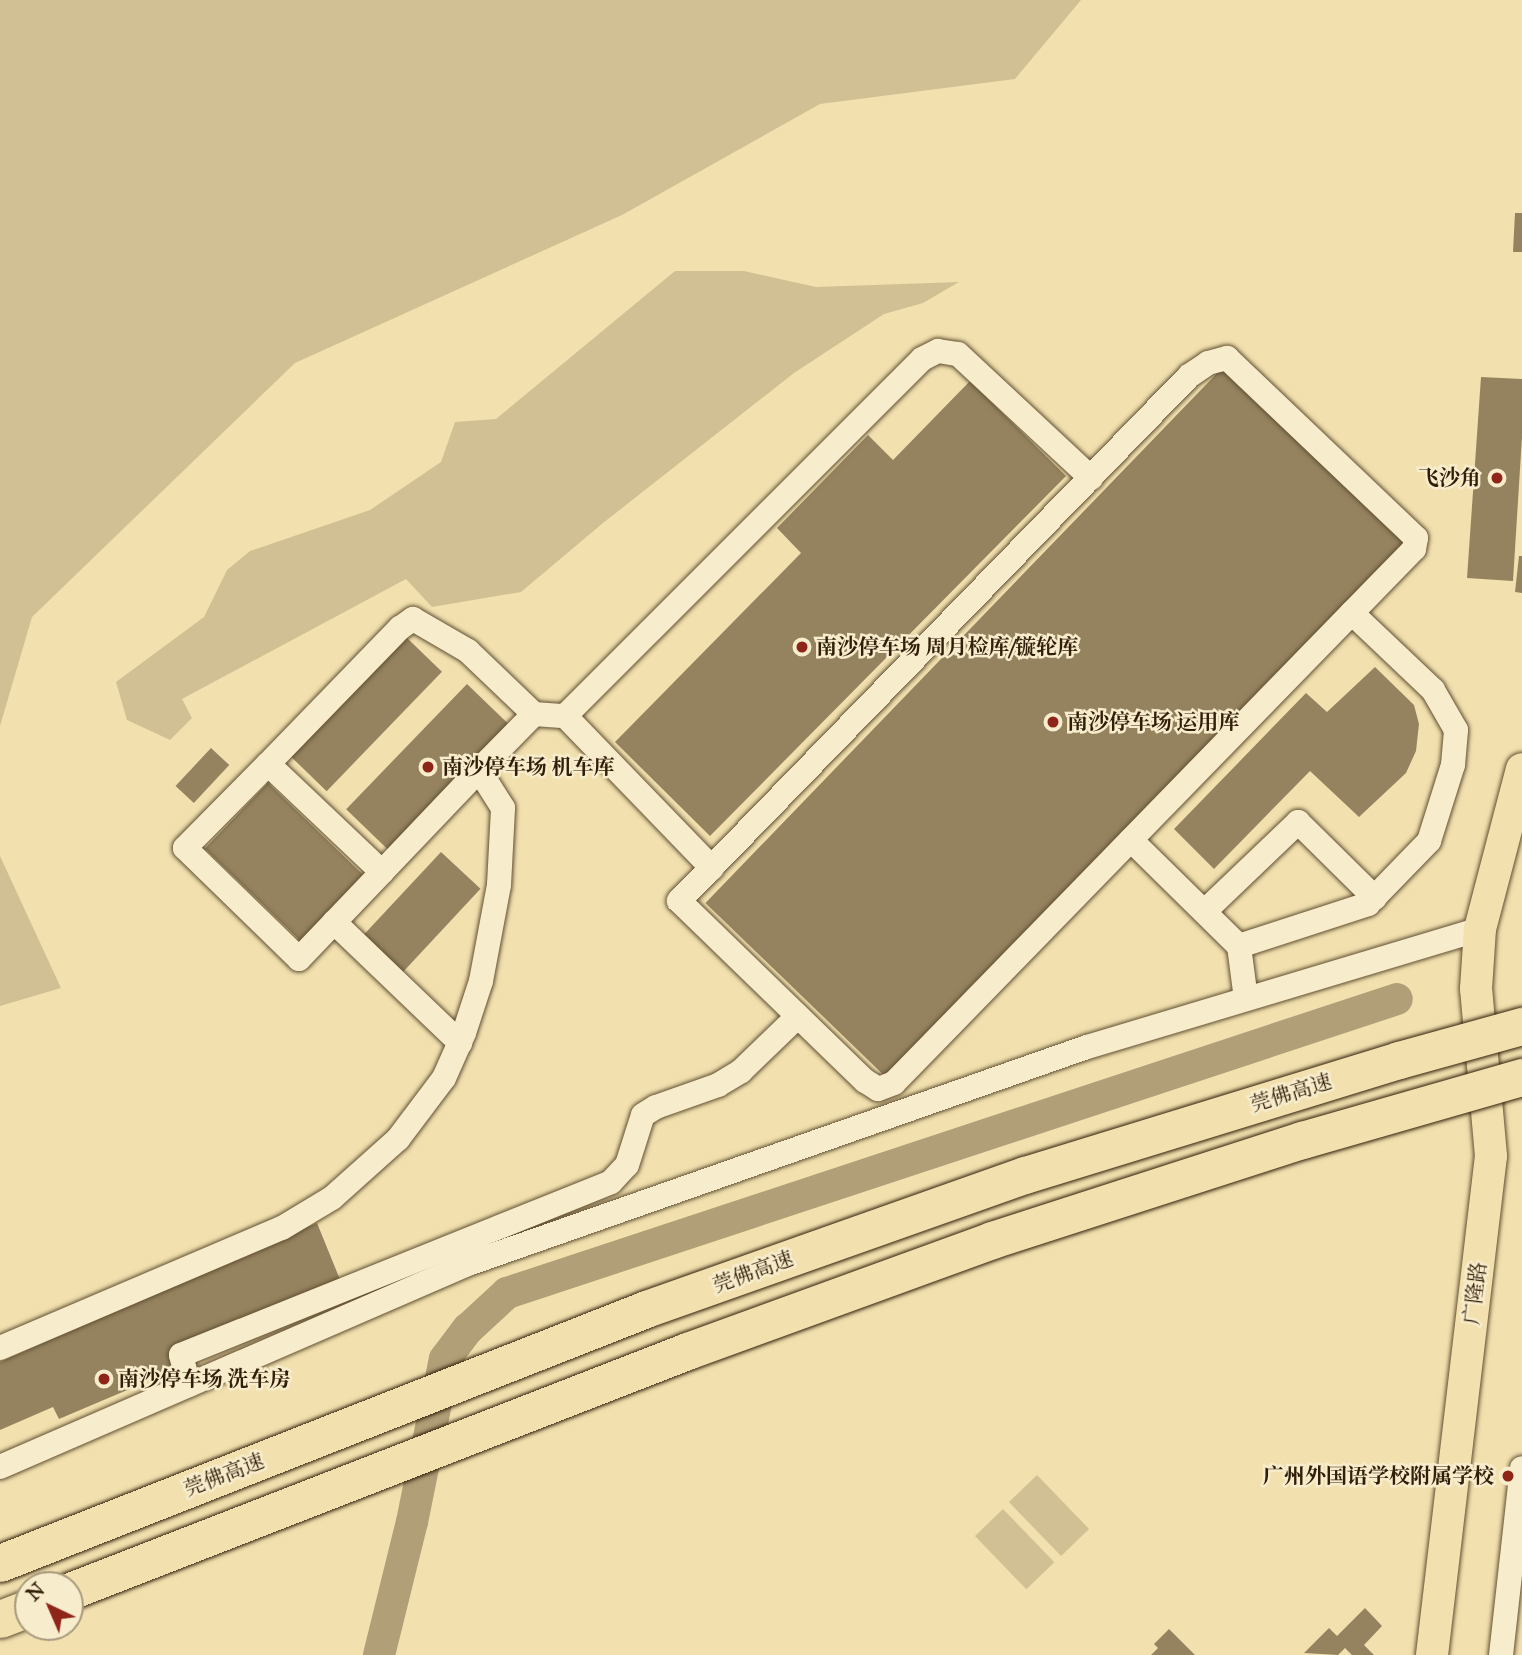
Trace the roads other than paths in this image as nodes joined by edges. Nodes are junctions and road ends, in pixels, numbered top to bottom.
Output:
1 (1091, 478) junction
2 (1352, 613) junction
3 (534, 714) junction
4 (565, 716) junction
5 (268, 764) junction
6 (1522, 769) edge
7 (479, 770) junction
8 (1131, 840) junction
9 (712, 868) junction
10 (382, 872) junction
11 (1375, 898) junction
12 (1205, 911) junction
13 (334, 922) junction
14 (1480, 929) junction
15 (1239, 946) junction
16 (1246, 999) junction
17 (798, 1016) junction
18 (1522, 1027) edge
19 (460, 1043) junction
20 (1522, 1077) edge
21 (0, 1348) edge
22 (189, 1385) junction
23 (0, 1467) edge
24 (1522, 1468) edge
25 (0, 1563) edge
26 (84, 1586) edge
27 (1432, 1655) edge
28 (1501, 1655) edge

1 - 2 street
1 - 4 street
1 - 9 street
2 - 8 street
2 - 11 street
3 - 4 street
3 - 5 street
3 - 7 street
4 - 9 street
5 - 10 street
5 - 13 street
6 - 14 main road, 广隆路
7 - 10 street
7 - 19 street
8 - 12 street
8 - 17 street
9 - 17 street
10 - 13 street
11 - 12 street
11 - 15 street
12 - 15 street
13 - 19 street
14 - 16 street
14 - 27 main road, 广隆路
15 - 16 street
16 - 22 street
17 - 22 street
18 - 25 highway, 莞佛高速, bridge
19 - 21 street
20 - 26 highway, bridge
22 - 23 street
24 - 28 street

